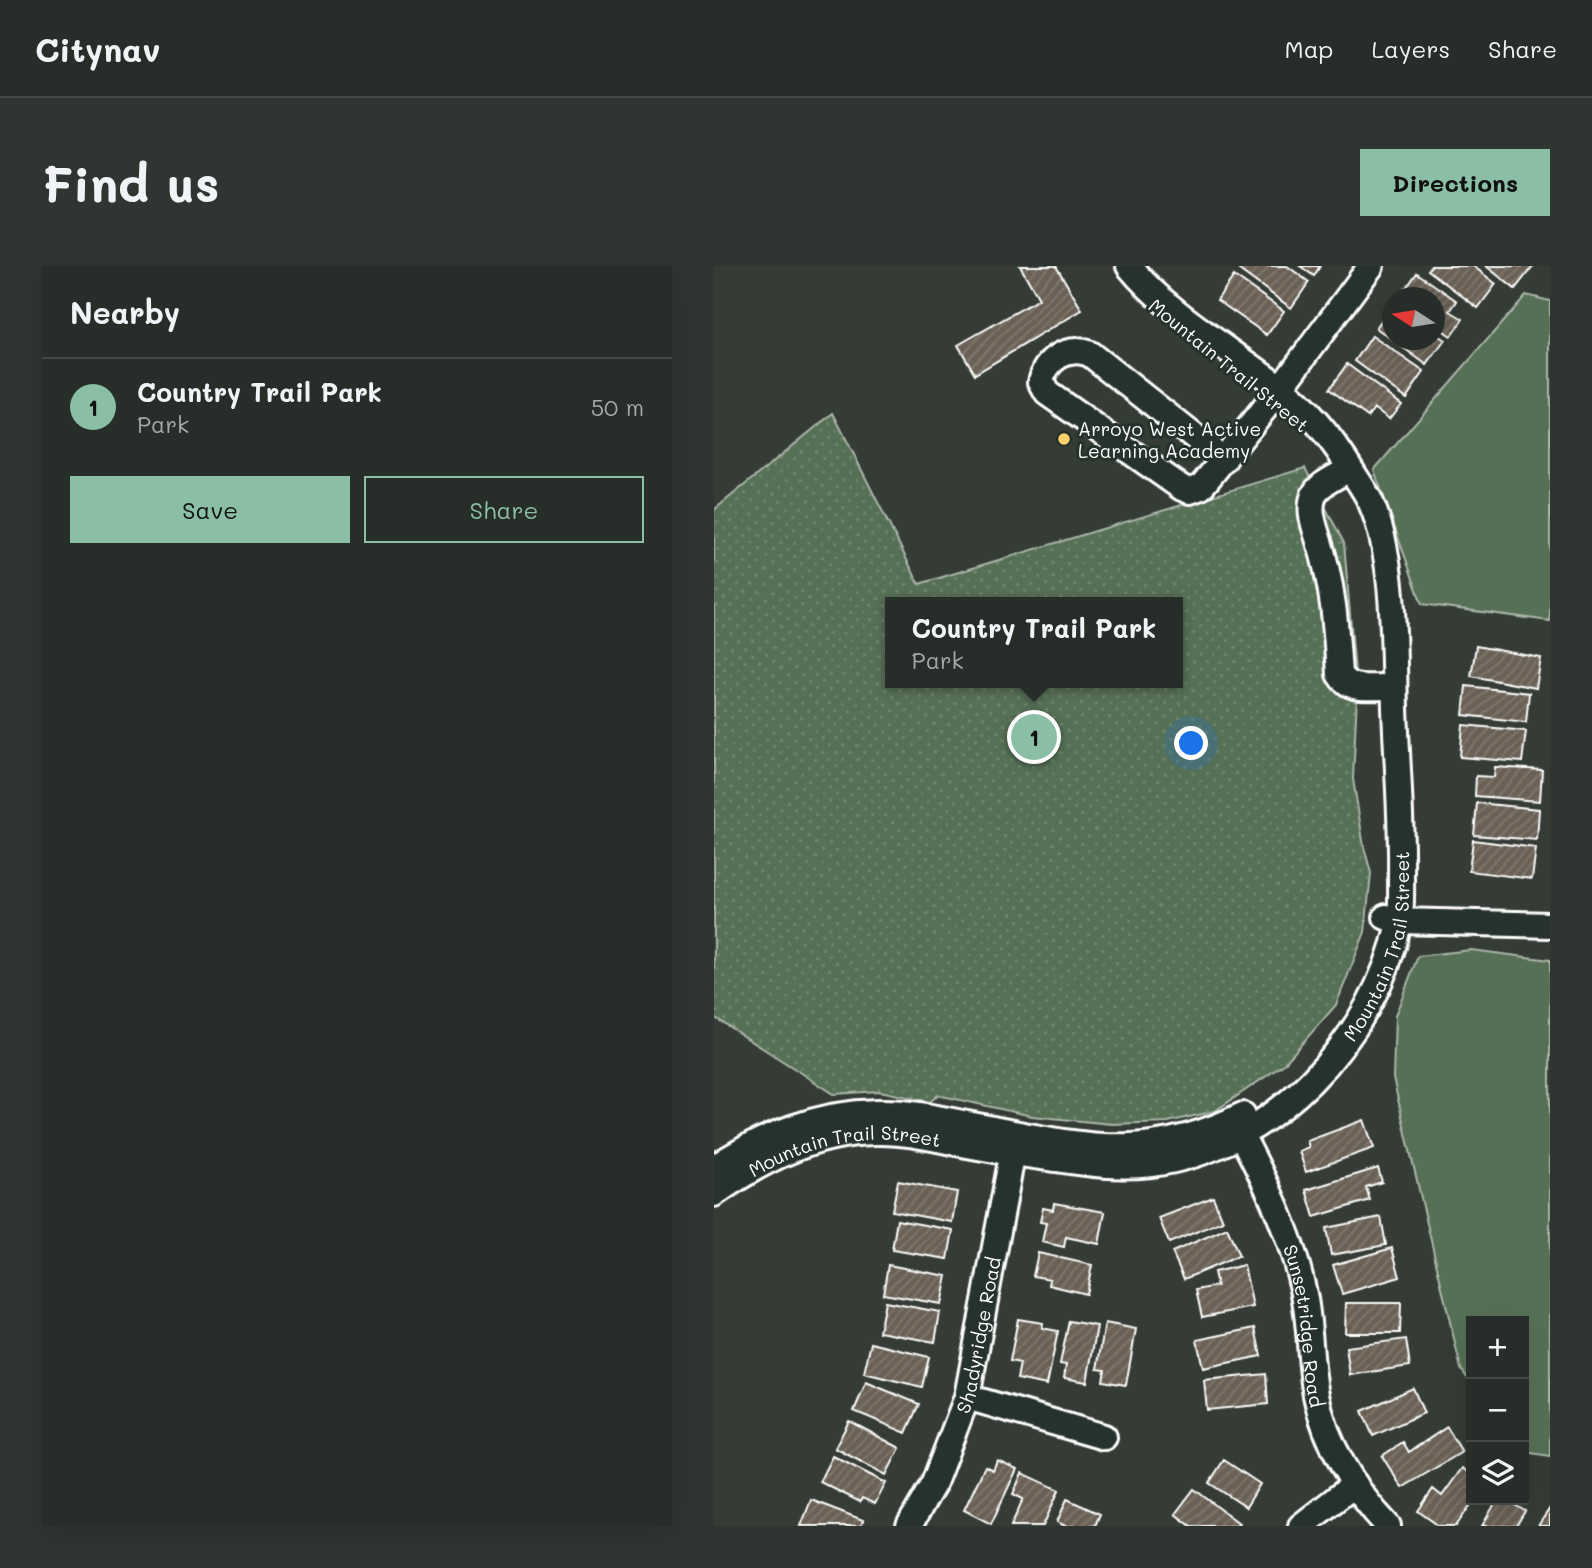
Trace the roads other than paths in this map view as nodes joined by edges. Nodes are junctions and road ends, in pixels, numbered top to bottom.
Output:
1 (1114, 266) edge
2 (1129, 266) edge
3 (1371, 266) edge
4 (1277, 393) junction
5 (1224, 460) junction
6 (1344, 472) junction
7 (1385, 687) junction
8 (1393, 919) junction
9 (1550, 925) edge
10 (1237, 1127) junction
11 (1014, 1143) junction
12 (714, 1168) edge
13 (714, 1194) edge
14 (967, 1397) junction
15 (1104, 1437) dead end
16 (1355, 1483) junction
17 (909, 1526) edge
18 (1301, 1526) edge
19 (1388, 1526) edge

1 - 4 street, Mountain Trail Street
2 - 4 street, Mountain Trail Street
3 - 4 street
4 - 5 street
4 - 6 street, Mountain Trail Street
4 - 8 street, Mountain Trail Street
5 - 5 street
6 - 7 street, Mountain Trail Street
6 - 7 street
7 - 8 street, Mountain Trail Street
8 - 9 street
8 - 10 street, Mountain Trail Street
10 - 11 street, Mountain Trail Street
10 - 16 street, Sunsetridge Road
11 - 12 street, Mountain Trail Street
11 - 13 street, Mountain Trail Street
11 - 14 street, Shadyridge Road
14 - 15 street
14 - 17 street, Shadyridge Road
16 - 18 street
16 - 19 street, Sunsetridge Road

